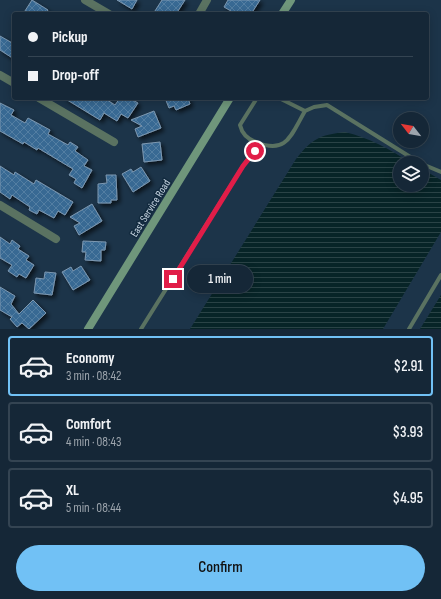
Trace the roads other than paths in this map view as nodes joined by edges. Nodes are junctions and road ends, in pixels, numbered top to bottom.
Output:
1 (85, 0) edge
2 (207, 0) edge
3 (291, 0) edge
4 (106, 12) edge
5 (199, 12) edge
6 (283, 12) edge
7 (0, 75) edge
8 (12, 83) edge
9 (42, 100) edge
10 (229, 100) edge
11 (256, 100) edge
12 (283, 100) edge
13 (305, 111) junction
14 (114, 142) dead end
15 (259, 144) junction
16 (408, 156) edge
17 (429, 167) edge
18 (441, 172) edge
19 (0, 205) edge
20 (56, 239) dead end
21 (441, 275) edge
22 (88, 329) edge
23 (141, 329) edge
24 (409, 329) edge

1 - 4 street
2 - 5 street
3 - 6 street
7 - 8 street
9 - 14 street
10 - 22 street, East Service Road
11 - 15 lane
12 - 13 lane
13 - 15 lane
13 - 16 lane
15 - 23 lane
17 - 18 lane
19 - 20 street
21 - 24 lane

